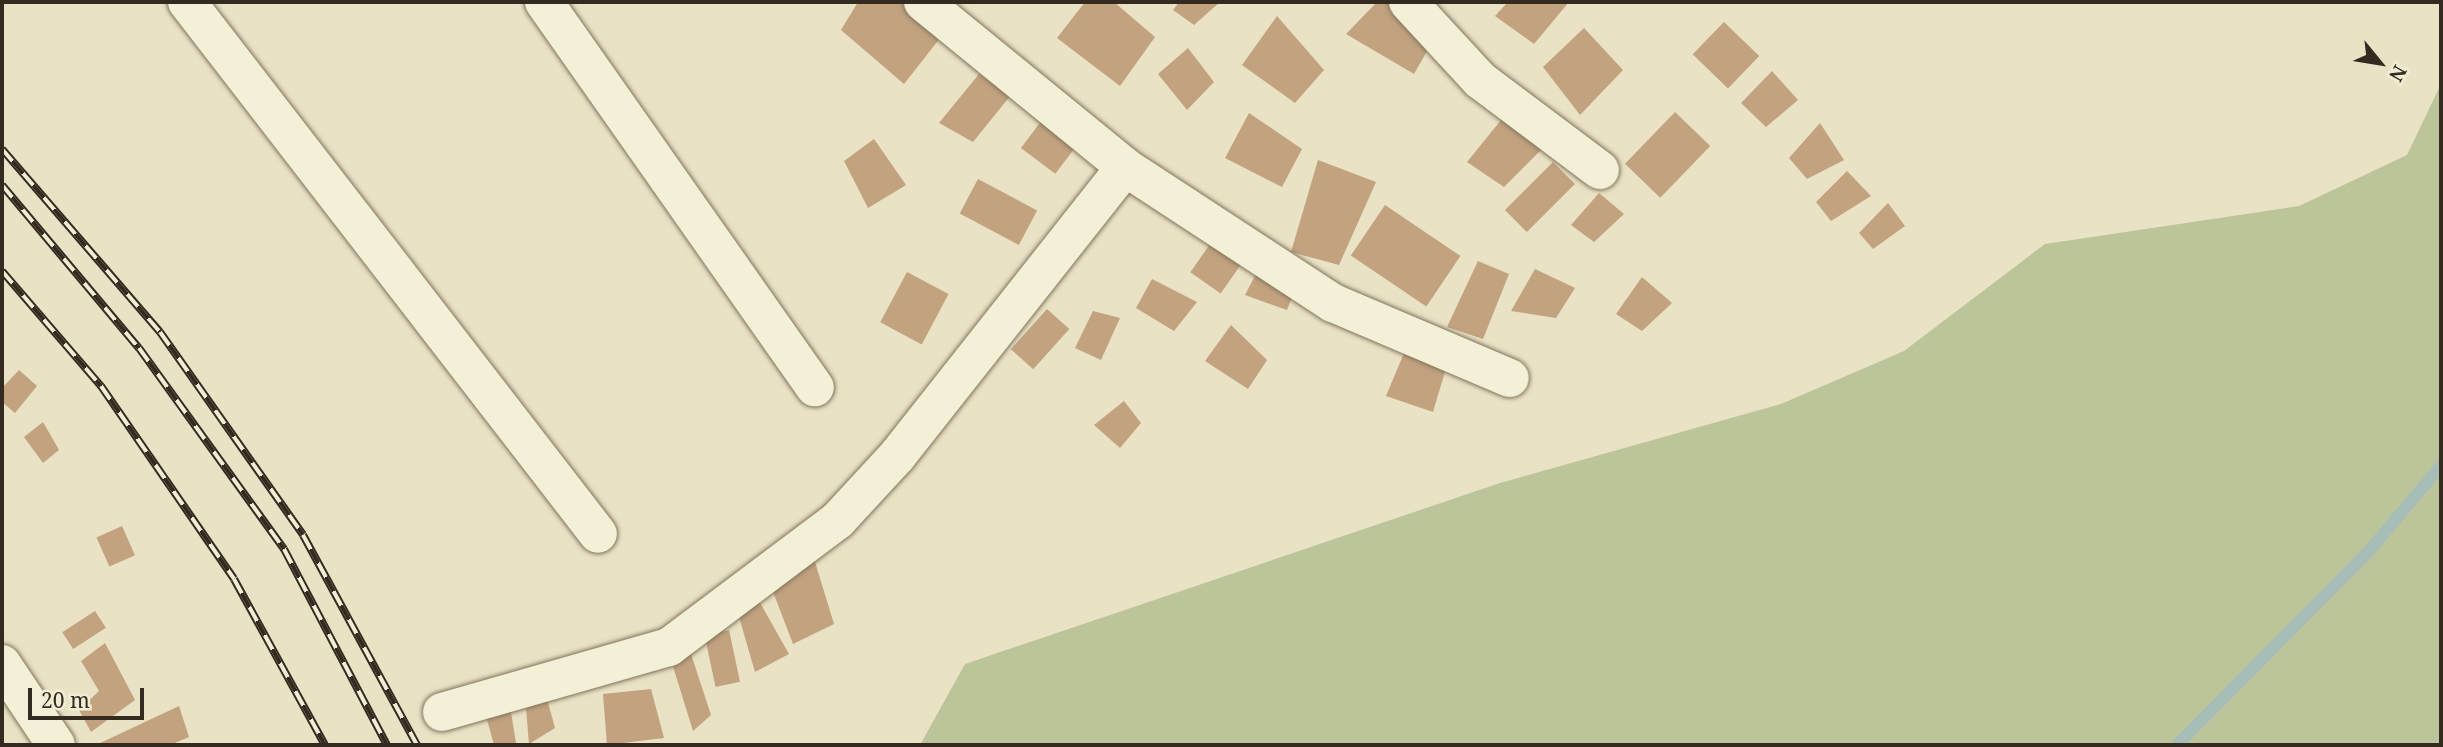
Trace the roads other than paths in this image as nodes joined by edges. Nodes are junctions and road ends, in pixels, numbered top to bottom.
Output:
1 (187, 2) edge
2 (544, 2) edge
3 (923, 2) edge
4 (1408, 2) edge
5 (1125, 167) junction
6 (1600, 170) dead end
7 (1510, 378) dead end
8 (815, 387) dead end
9 (598, 534) dead end
10 (9, 686) edge
11 (442, 712) dead end
12 (56, 745) edge

1 - 9 street
2 - 8 street
3 - 5 street
4 - 6 street
5 - 7 street
5 - 11 street
10 - 12 street

